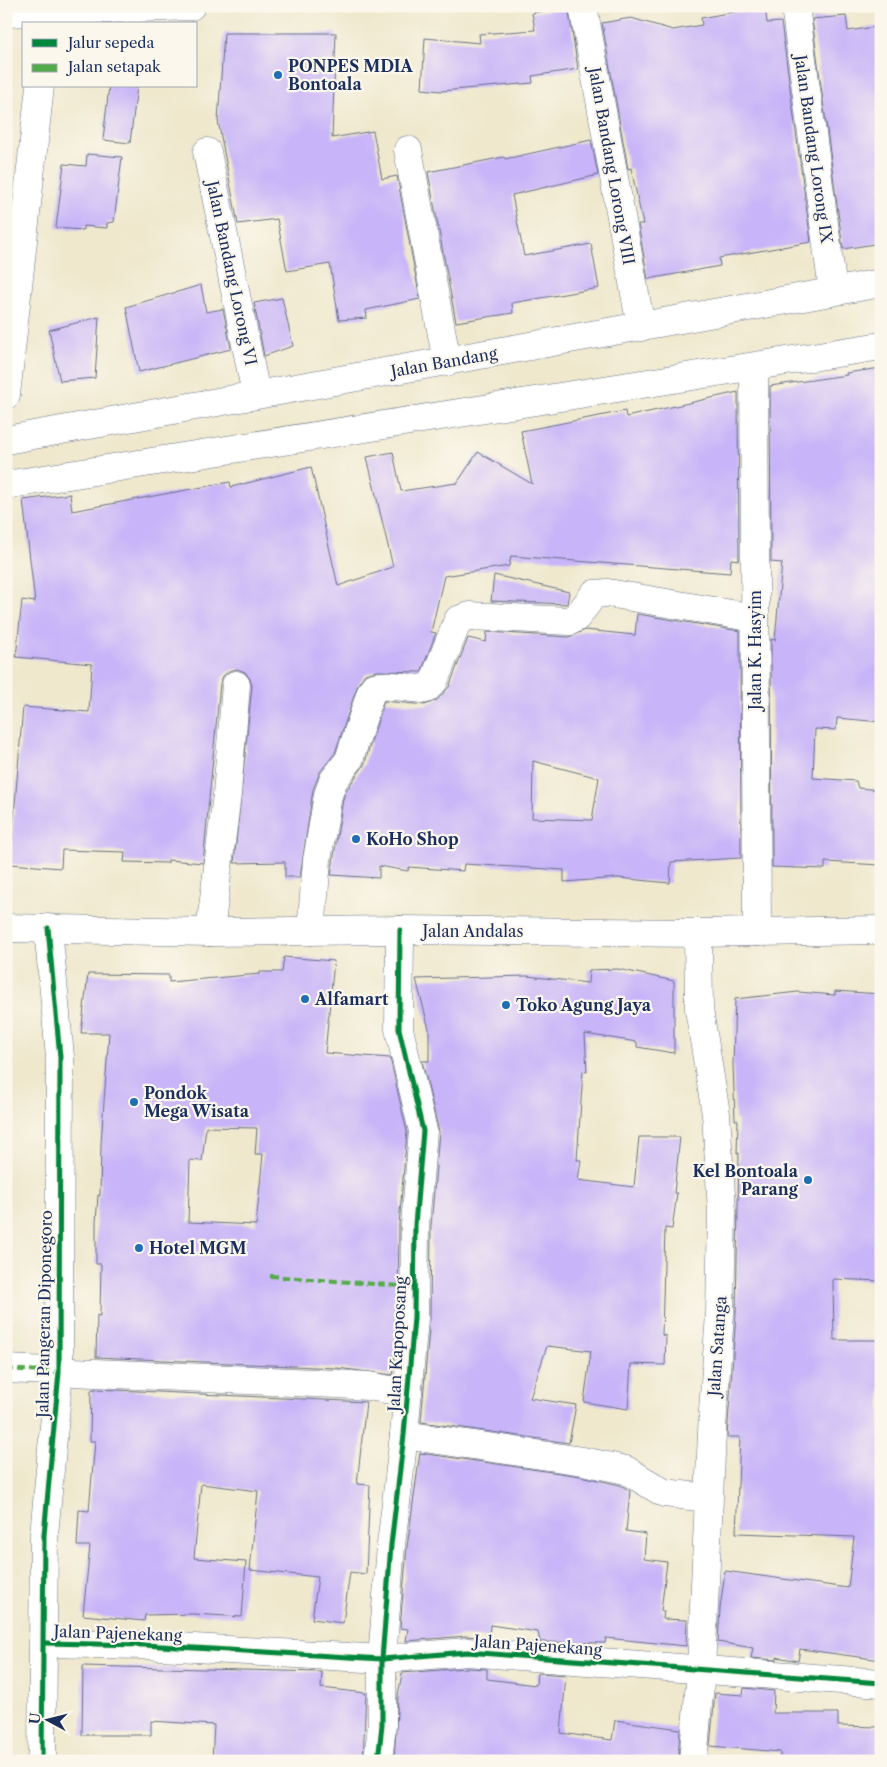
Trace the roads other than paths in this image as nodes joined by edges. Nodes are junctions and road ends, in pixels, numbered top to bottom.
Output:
1 (191, 6) edge
2 (583, 6) edge
3 (795, 6) edge
4 (6, 13) edge
5 (49, 14) edge
6 (40, 88) edge
7 (408, 150) dead end
8 (207, 152) dead end
9 (881, 283) edge
10 (833, 291) junction
11 (641, 327) junction
12 (881, 346) edge
13 (447, 362) junction
14 (754, 368) junction
15 (256, 394) junction
16 (6, 395) edge
17 (6, 440) edge
18 (6, 485) edge
19 (755, 618) junction
20 (236, 685) dead end
21 (6, 928) edge
22 (48, 928) junction
23 (400, 930) junction
24 (881, 930) edge
25 (311, 931) junction
26 (210, 932) junction
27 (757, 932) junction
28 (698, 933) junction
29 (6, 1369) edge
30 (58, 1372) junction
31 (408, 1393) junction
32 (404, 1435) junction
33 (708, 1498) junction
34 (44, 1643) junction
35 (382, 1659) junction
36 (701, 1671) junction
37 (881, 1683) edge
38 (42, 1761) edge
39 (378, 1761) edge
40 (693, 1761) edge

1 - 5 street
2 - 11 street, Jalan Bandang Lorong VIII
3 - 10 street, Jalan Bandang Lorong IX
4 - 5 street
6 - 16 street
7 - 13 street
8 - 15 street, Jalan Bandang Lorong VI
9 - 10 street, Jalan Bandang
10 - 11 street, Jalan Bandang
11 - 13 street, Jalan Bandang
12 - 14 street
13 - 15 street, Jalan Bandang
14 - 18 street
14 - 19 street, Jalan K. Hasyim
15 - 17 street, Jalan Bandang
19 - 25 street
19 - 27 street, Jalan K. Hasyim
20 - 26 street
21 - 22 street, Jalan Andalas
22 - 26 street, Jalan Andalas
22 - 30 street, Jalan Pangeran Diponegoro
23 - 25 street, Jalan Andalas
23 - 28 street, Jalan Andalas
23 - 31 street, Jalan Kapoposang
24 - 27 street, Jalan Andalas
25 - 26 street, Jalan Andalas
27 - 28 street, Jalan Andalas
28 - 33 street, Jalan Satanga
29 - 30 street
30 - 31 street
30 - 34 street, Jalan Pangeran Diponegoro
31 - 32 street, Jalan Kapoposang
32 - 33 street
32 - 35 street, Jalan Kapoposang
33 - 36 street, Jalan Satanga
34 - 35 street, Jalan Pajenekang
34 - 38 street, Jalan Pangeran Diponegoro
35 - 36 street, Jalan Pajenekang
35 - 39 street, Jalan Kapoposang
36 - 37 street, Jalan Pajenekang
36 - 40 street, Jalan Satanga

